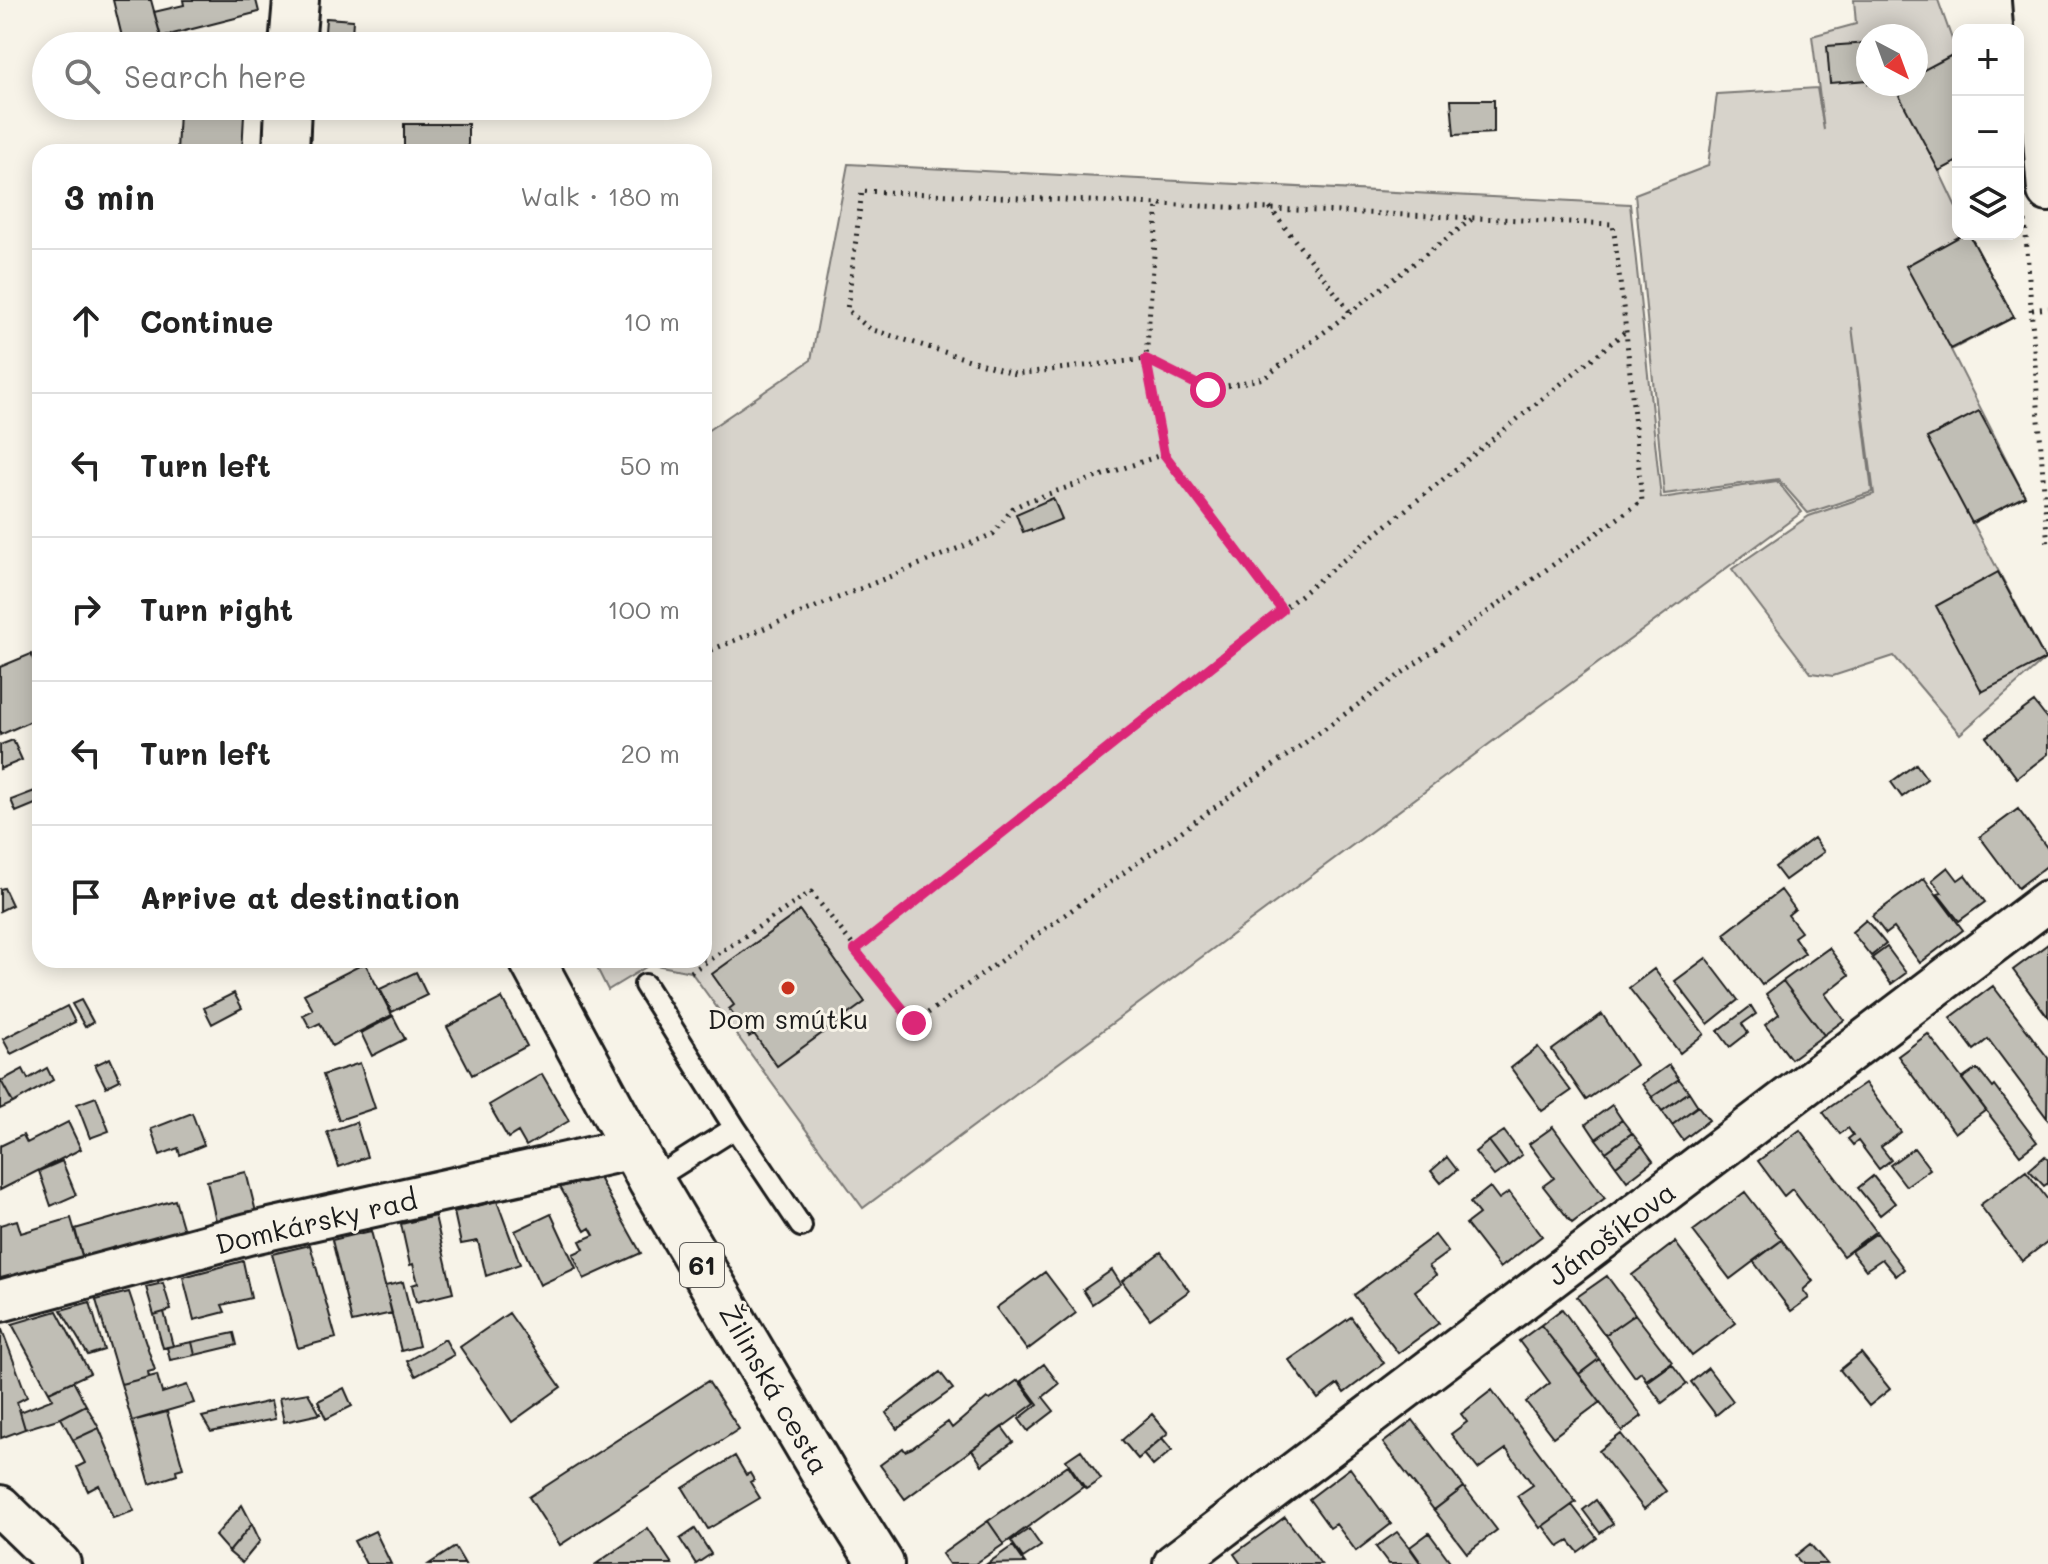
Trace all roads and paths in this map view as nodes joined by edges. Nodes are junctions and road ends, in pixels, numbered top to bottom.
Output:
1 (296, 0) edge
2 (2033, 0) edge
3 (293, 32) edge
4 (287, 120) edge
5 (286, 144) edge
6 (2036, 199) edge
7 (1158, 203) junction
8 (1270, 208) junction
9 (1476, 216) junction
10 (2048, 308) edge
11 (2032, 310) junction
12 (1350, 312) junction
13 (1626, 331) junction
14 (1146, 359) junction
15 (1164, 454) junction
16 (2048, 548) edge
17 (1282, 610) junction
18 (712, 650) edge
19 (2048, 901) edge
20 (855, 950) junction
21 (712, 958) edge
22 (536, 968) edge
23 (697, 968) edge
24 (691, 972) dead end
25 (645, 985) dead end
26 (735, 1128) junction
27 (643, 1165) junction
28 (801, 1226) dead end
29 (0, 1301) edge
30 (0, 1506) edge
31 (60, 1564) edge
32 (881, 1564) edge
33 (1174, 1564) edge

1 - 3 main road
2 - 6 street
4 - 5 main road
6 - 11 path
7 - 8 path
7 - 14 path
7 - 14 path
8 - 9 path
8 - 12 path
9 - 12 path
9 - 13 path
10 - 11 path
11 - 16 path
12 - 14 path
13 - 17 path
13 - 20 path
14 - 15 path
15 - 17 path
15 - 18 path
17 - 20 path
19 - 33 street, Jánošíkova
20 - 21 path
22 - 27 main road, Žilinská cesta / 61
23 - 24 path
25 - 26 lane
26 - 27 lane
26 - 28 lane
27 - 29 street, Domkársky rad
27 - 32 main road, Žilinská cesta / 61
30 - 31 street

